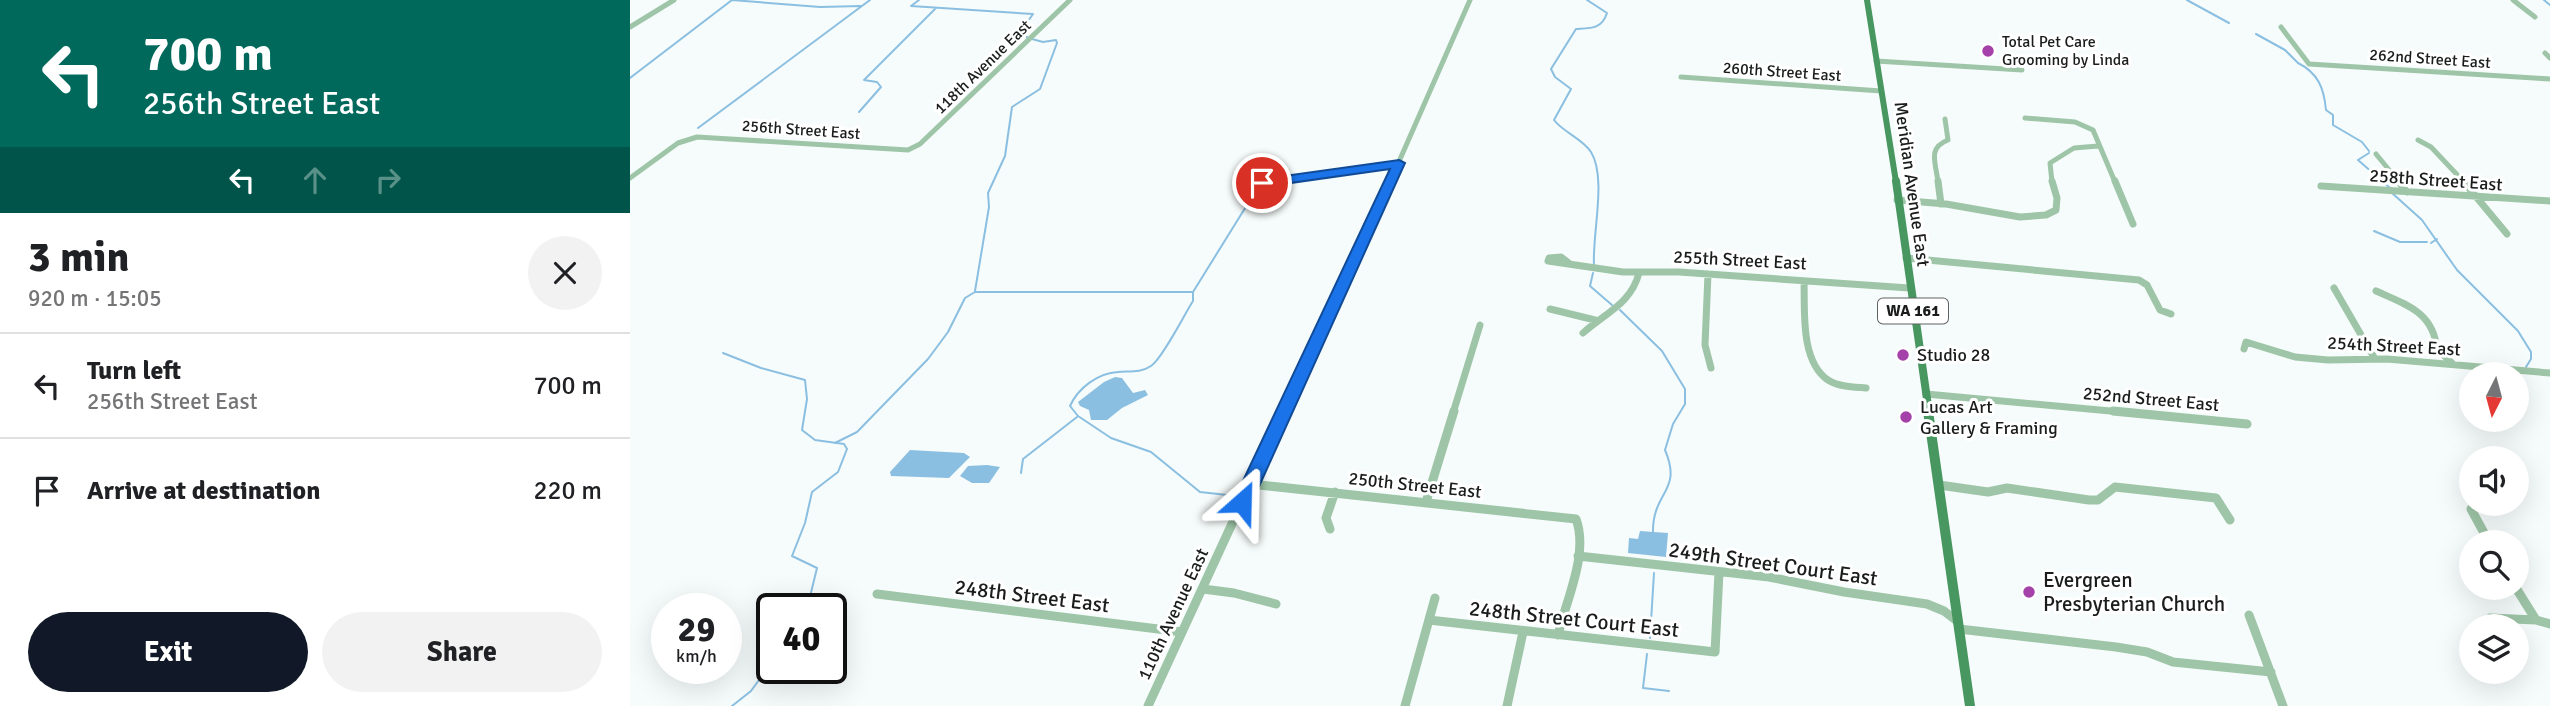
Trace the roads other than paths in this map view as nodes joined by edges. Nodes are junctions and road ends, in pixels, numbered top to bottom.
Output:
1 (674, 0) edge
2 (1070, 0) edge
3 (1470, 0) edge
4 (1867, 0) edge
5 (2513, 0) edge
6 (2535, 17) dead end
7 (630, 27) edge
8 (2281, 27) dead end
9 (1876, 61) junction
10 (2022, 70) dead end
11 (1681, 77) dead end
12 (2550, 79) edge
13 (1881, 91) junction
14 (2025, 118) dead end
15 (1945, 119) dead end
16 (2418, 140) dead end
17 (2098, 146) junction
18 (911, 149) joint
19 (2376, 154) dead end
20 (1399, 163) junction
21 (630, 178) edge
22 (1262, 183) dead end
23 (2321, 186) dead end
24 (2407, 192) junction
25 (2478, 197) junction
26 (1897, 200) junction
27 (2550, 201) edge
28 (1941, 204) junction
29 (2133, 223) dead end
30 (2507, 234) dead end
31 (1906, 258) junction
32 (1570, 264) dead end
33 (1639, 273) junction
34 (1708, 274) junction
35 (1804, 281) junction
36 (1909, 288) junction
37 (2334, 288) dead end
38 (2376, 291) dead end
39 (1550, 309) dead end
40 (2171, 313) dead end
41 (1595, 320) junction
42 (1480, 325) dead end
43 (1583, 333) dead end
44 (2244, 349) dead end
45 (2375, 359) junction
46 (2456, 366) junction
47 (1711, 368) dead end
48 (2548, 375) edge
49 (1866, 388) dead end
50 (1926, 394) junction
51 (2247, 424) dead end
52 (1250, 484) junction
53 (1939, 485) junction
54 (1335, 492) junction
55 (1426, 502) junction
56 (2230, 520) dead end
57 (1329, 529) dead end
58 (1578, 556) junction
59 (1719, 572) junction
60 (1203, 589) junction
61 (877, 594) dead end
62 (1435, 598) dead end
63 (2524, 600) edge
64 (1276, 604) dead end
65 (2249, 615) dead end
66 (1429, 620) junction
67 (2529, 620) edge
68 (2536, 620) junction
69 (2550, 624) edge
70 (1959, 626) junction
71 (1182, 632) junction
72 (1523, 632) junction
73 (1558, 635) junction
74 (2271, 672) junction
75 (1148, 706) edge
76 (1405, 706) edge
77 (1507, 706) edge
78 (1970, 706) edge
79 (2283, 706) edge

1 - 7 street
2 - 18 street, 118th Avenue East
3 - 20 street, 110th Avenue East
4 - 9 main road, Meridian Avenue East / WA 161
5 - 6 street
8 - 12 street, 262nd Street East
9 - 10 street
9 - 13 main road, Meridian Avenue East / WA 161
11 - 13 street, 260th Street East
13 - 26 main road, Meridian Avenue East / WA 161
14 - 17 street
15 - 28 street
16 - 25 street
17 - 28 street
17 - 29 street
18 - 21 street, 256th Street East
19 - 24 street
20 - 22 street
20 - 52 street, 110th Avenue East
23 - 24 street, 258th Street East
24 - 25 street, 258th Street East
25 - 27 street, 258th Street East
25 - 30 street
26 - 28 street
26 - 31 main road, Meridian Avenue East / WA 161
31 - 36 main road, Meridian Avenue East / WA 161
31 - 40 street
32 - 33 street, 255th Street East
33 - 34 street, 255th Street East
33 - 41 street
34 - 35 street, 255th Street East
34 - 47 street
35 - 36 street, 255th Street East
35 - 49 street
36 - 50 main road, Meridian Avenue East / WA 161
37 - 45 street
38 - 46 street
39 - 41 street
41 - 43 street
42 - 55 street
44 - 45 street, 254th Street East
45 - 46 street, 254th Street East
46 - 48 street, 254th Street East
50 - 51 street, 252nd Street East
50 - 53 main road, Meridian Avenue East / WA 161
52 - 54 street, 250th Street East
52 - 60 street, 110th Avenue East
53 - 56 street
53 - 70 main road, Meridian Avenue East / WA 161
54 - 55 street, 250th Street East
54 - 57 street
55 - 58 street, 250th Street East
58 - 59 street, 249th Street Court East
58 - 73 street
59 - 70 street, 249th Street Court East
59 - 73 street, 248th Street Court East
60 - 64 street
60 - 71 street, 110th Avenue East
61 - 71 street, 248th Street East
62 - 66 street
63 - 68 street
65 - 74 street
66 - 72 street, 248th Street Court East
66 - 76 street
67 - 68 street
68 - 69 street
70 - 74 street
70 - 78 main road, Meridian Avenue East / WA 161
71 - 75 street, 110th Avenue East
72 - 73 street, 248th Street Court East
72 - 77 street
74 - 79 street

